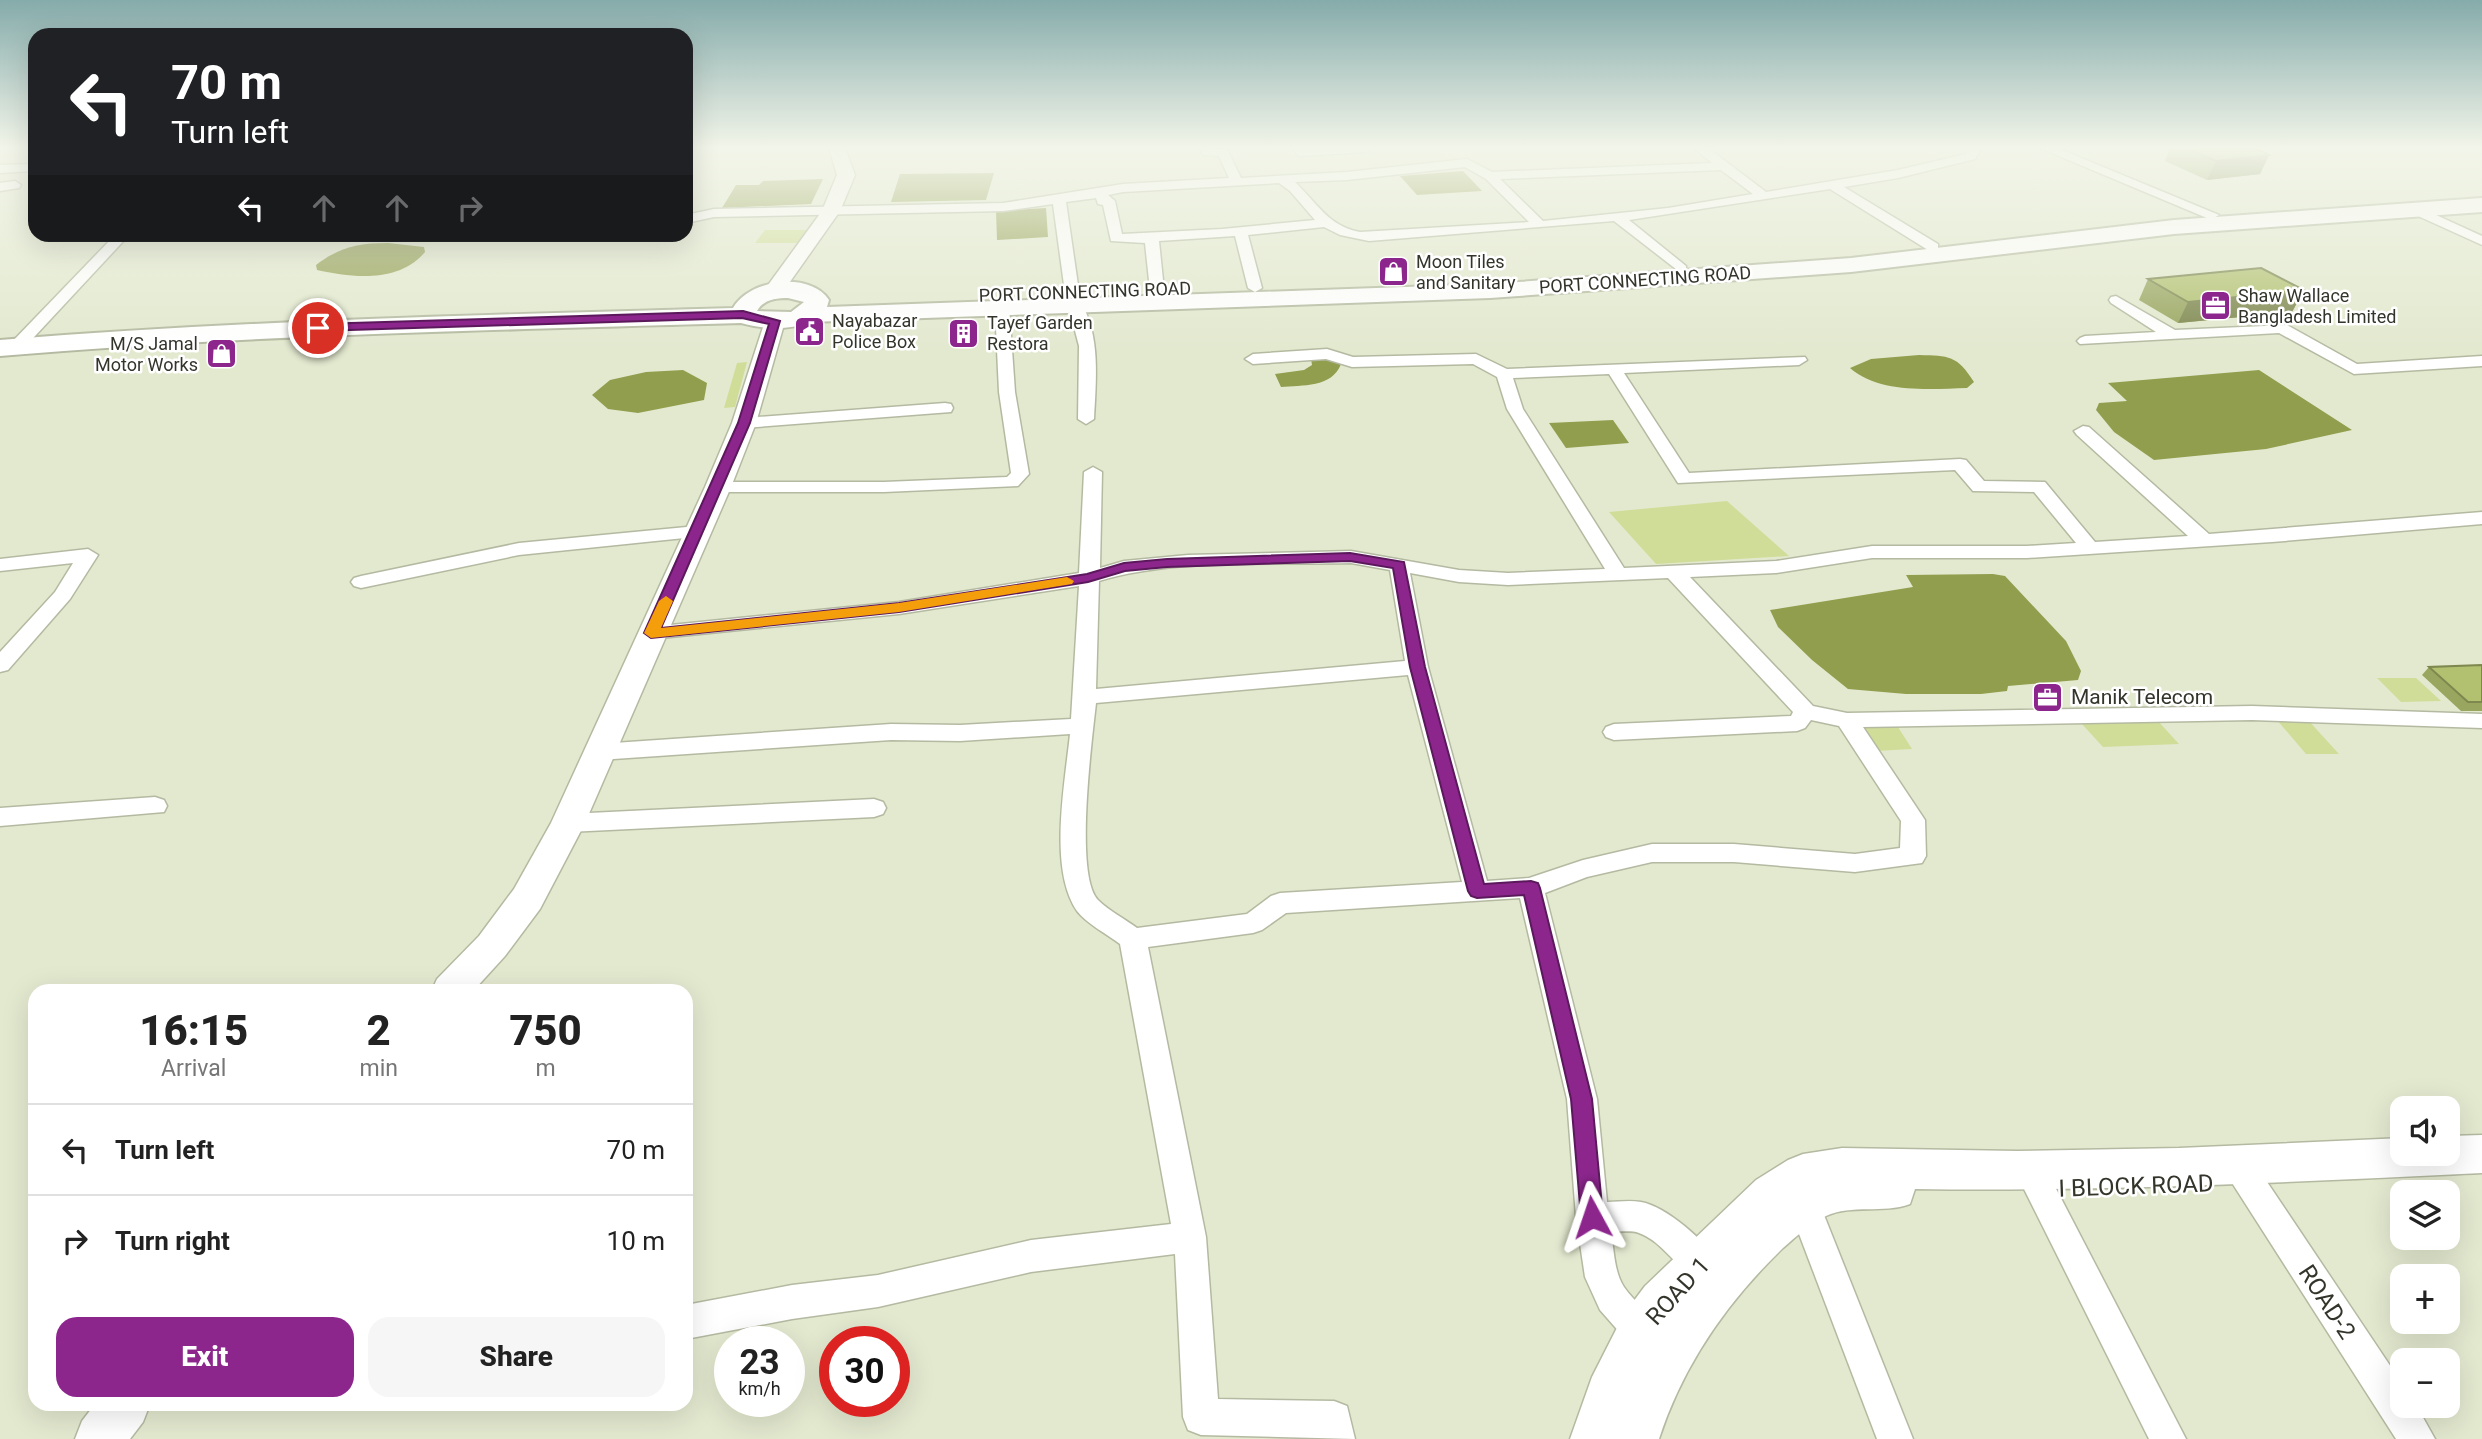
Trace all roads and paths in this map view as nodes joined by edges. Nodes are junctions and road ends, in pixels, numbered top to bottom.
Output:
1 (828, 215) edge
2 (1061, 215) edge
3 (1112, 215) edge
4 (1318, 215) edge
5 (1530, 215) edge
6 (1642, 215) edge
7 (1882, 215) edge
8 (2211, 215) edge
9 (2322, 215) edge
10 (2427, 215) edge
11 (1618, 218) junction
12 (1328, 223) junction
13 (1540, 225) junction
14 (1241, 232) junction
15 (1148, 239) junction
16 (2482, 241) edge
17 (116, 242) edge
18 (1933, 247) junction
19 (1681, 269) junction
20 (1255, 288) junction
21 (1157, 290) junction
22 (1074, 298) junction
23 (2116, 300) dead end
24 (761, 307) junction
25 (811, 307) junction
26 (1002, 307) junction
27 (2172, 335) junction
28 (2085, 341) dead end
29 (10, 342) edge
30 (1253, 359) dead end
31 (1799, 360) dead end
32 (2482, 360) edge
33 (1613, 368) junction
34 (1504, 374) junction
35 (945, 408) dead end
36 (1086, 419) dead end
37 (744, 423) junction
38 (2083, 431) dead end
39 (1093, 472) dead end
40 (718, 487) junction
41 (2482, 518) edge
42 (696, 532) junction
43 (2204, 540) junction
44 (2088, 547) junction
45 (0, 565) edge
46 (1399, 565) junction
47 (1674, 572) junction
48 (1618, 573) junction
49 (1088, 578) junction
50 (362, 582) dead end
51 (651, 633) junction
52 (0, 665) edge
53 (1417, 667) junction
54 (1085, 697) junction
55 (1807, 712) junction
56 (1847, 720) junction
57 (2482, 721) edge
58 (1081, 726) junction
59 (1614, 732) dead end
60 (599, 752) junction
61 (155, 806) dead end
62 (874, 808) dead end
63 (0, 817) edge
64 (568, 823) junction
65 (1531, 888) junction
66 (1477, 891) junction
67 (1133, 939) junction
68 (457, 984) edge
69 (2482, 1154) edge
70 (2482, 1173) edge
71 (2244, 1174) junction
72 (2040, 1189) junction
73 (1800, 1197) junction
74 (1592, 1217) junction
75 (1190, 1237) junction
76 (1701, 1264) junction
77 (693, 1321) edge
78 (1641, 1331) junction
79 (120, 1411) edge
80 (100, 1439) edge
81 (1337, 1439) edge
82 (1595, 1439) edge
83 (1634, 1439) edge
84 (1895, 1439) edge
85 (2168, 1439) edge
86 (2417, 1439) edge

1 - 24 street
2 - 22 street
3 - 15 street
4 - 12 street
5 - 13 street
6 - 11 street
7 - 18 street
8 - 18 highway, PORT CONNECTING ROAD
9 - 22 highway, PORT CONNECTING ROAD
10 - 16 street
11 - 13 street
11 - 19 street
12 - 13 street
12 - 14 street
14 - 15 street
14 - 20 street
15 - 21 street
17 - 29 street
18 - 19 highway, PORT CONNECTING ROAD
19 - 20 highway, PORT CONNECTING ROAD
20 - 21 highway, PORT CONNECTING ROAD
21 - 22 highway, PORT CONNECTING ROAD
22 - 25 highway, PORT CONNECTING ROAD
22 - 26 highway, PORT CONNECTING ROAD
22 - 36 street
23 - 27 street
24 - 25 highway
24 - 29 highway
24 - 37 street
25 - 26 highway, PORT CONNECTING ROAD
26 - 40 street
27 - 28 street
27 - 32 street
30 - 34 street
31 - 33 street
33 - 34 street
33 - 44 street
34 - 48 street
35 - 37 street
37 - 40 street
38 - 43 street
39 - 49 street
40 - 42 street
41 - 43 street
42 - 50 street
42 - 51 street
43 - 44 street
44 - 47 street
45 - 52 street
46 - 48 street
46 - 49 street
46 - 53 street
47 - 48 street
47 - 55 street
49 - 51 street
49 - 54 street
51 - 60 street
53 - 54 street
53 - 66 street
54 - 58 street
55 - 56 street
55 - 59 street
56 - 57 street
56 - 65 street
58 - 60 street
58 - 67 street
60 - 64 street
61 - 63 street
62 - 64 street
64 - 68 street
65 - 66 street
65 - 74 street
66 - 67 street
67 - 75 street
69 - 71 street, I BLOCK ROAD
70 - 71 street, I BLOCK ROAD
71 - 72 street, I BLOCK ROAD
71 - 73 street, I BLOCK ROAD
71 - 86 street, ROAD-2
72 - 73 street, I BLOCK ROAD
72 - 85 street
73 - 76 street, ROAD 1
73 - 83 street
73 - 84 street
74 - 76 street
74 - 78 street
75 - 77 street
75 - 81 street
76 - 78 street, ROAD 1
78 - 82 street, ROAD 1
79 - 80 street

